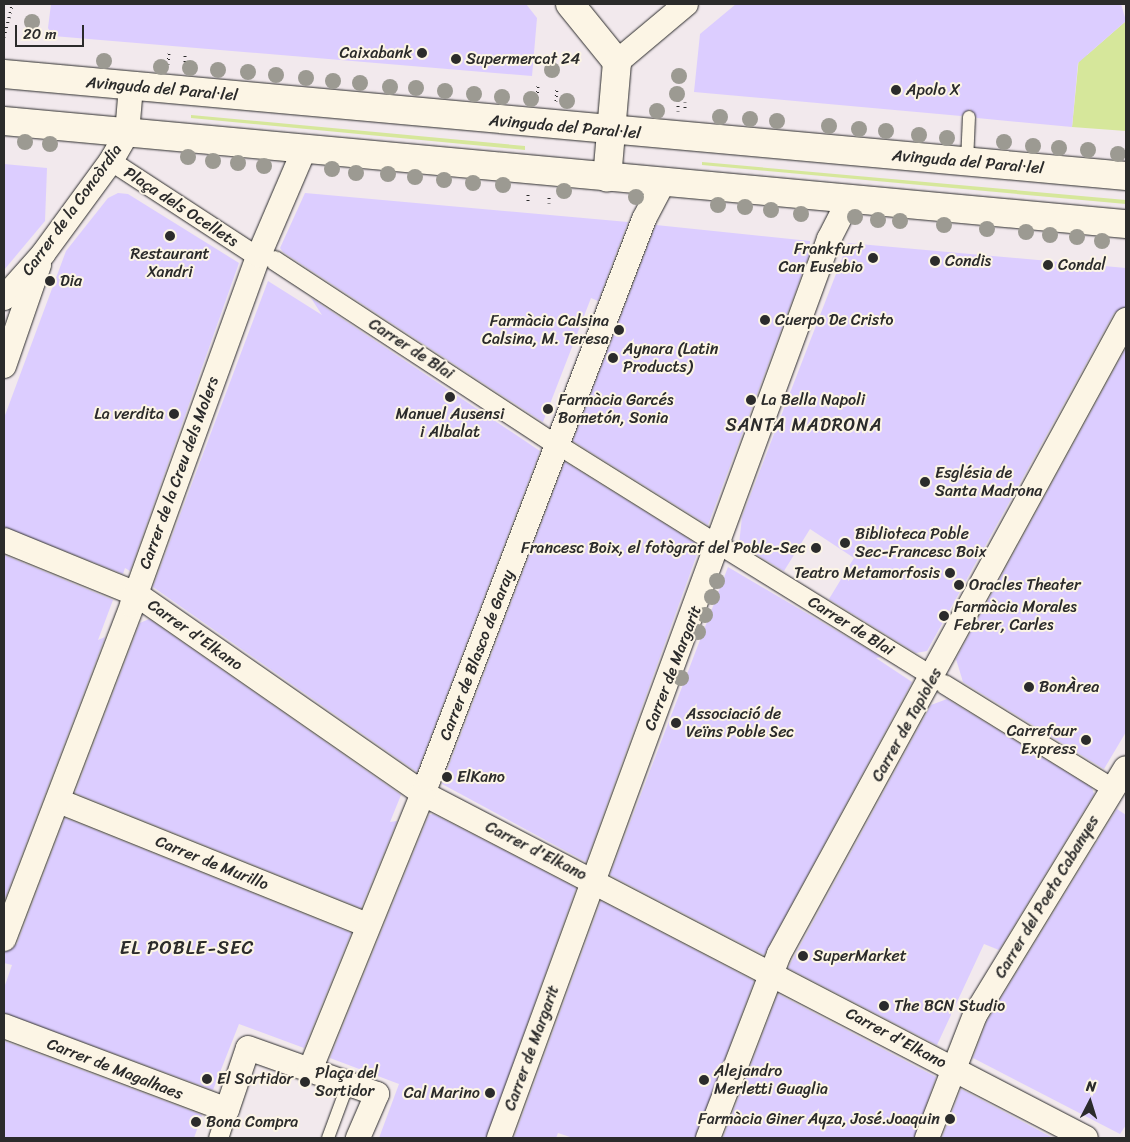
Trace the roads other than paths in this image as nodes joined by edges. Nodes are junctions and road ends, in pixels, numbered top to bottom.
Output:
1 (570, 4) edge
2 (686, 4) edge
3 (617, 62) junction
4 (4, 74) edge
5 (131, 86) junction
6 (969, 117) dead end
7 (4, 121) edge
8 (611, 132) junction
9 (127, 133) junction
10 (304, 150) junction
11 (110, 161) junction
12 (967, 162) junction
13 (1126, 176) edge
14 (607, 178) junction
15 (663, 184) junction
16 (849, 200) junction
17 (1126, 224) edge
18 (252, 253) dead end
19 (43, 254) junction
20 (274, 260) dead end
21 (4, 298) edge
22 (1124, 329) edge
23 (4, 366) edge
24 (548, 439) dead end
25 (566, 450) dead end
26 (706, 538) dead end
27 (4, 540) edge
28 (728, 550) dead end
29 (136, 594) junction
30 (924, 671) dead end
31 (944, 684) dead end
32 (1126, 768) edge
33 (1118, 790) edge
34 (422, 793) junction
35 (58, 801) junction
36 (594, 880) junction
37 (366, 925) junction
38 (4, 939) edge
39 (771, 971) junction
40 (4, 1026) edge
41 (954, 1068) junction
42 (310, 1070) junction
43 (348, 1084) junction
44 (227, 1110) junction
45 (218, 1138) edge
46 (328, 1138) edge
47 (358, 1138) edge
48 (499, 1138) edge
49 (708, 1138) edge
50 (927, 1138) edge
51 (1086, 1138) edge

1 - 3 main road
2 - 3 street
3 - 8 main road
4 - 5 main road, Avinguda del Paral·lel
5 - 8 main road, Avinguda del Paral·lel
5 - 9 street, Carrer de la Concòrdia
6 - 12 lane
7 - 9 main road
8 - 12 main road, Avinguda del Paral·lel
8 - 14 main road
9 - 10 main road
9 - 11 street, Carrer de la Concòrdia
10 - 14 main road
10 - 29 street, Carrer de la Creu dels Molers
11 - 18 street, Plaça dels Ocellets
11 - 19 street, Carrer de la Concòrdia
12 - 13 main road, Avinguda del Paral·lel
14 - 15 main road
15 - 16 main road
15 - 34 street, Carrer de Blasco de Garay
16 - 17 main road
16 - 36 street, Carrer de Margarit
19 - 21 street, Carrer de la Concòrdia
19 - 23 street
20 - 24 street, Carrer de Blai
22 - 39 street, Carrer de Tapioles
25 - 26 street
27 - 29 street, Carrer d'Elkano
28 - 30 street, Carrer de Blai
29 - 34 street, Carrer d'Elkano
29 - 35 street, Carrer de la Creu dels Molers
31 - 33 street
32 - 41 street, Carrer del Poeta Cabanyes
34 - 36 street, Carrer d'Elkano
34 - 37 street, Carrer de Blasco de Garay
35 - 37 street, Carrer de Murillo
35 - 38 street, Carrer de la Creu dels Molers
36 - 39 street, Carrer d'Elkano
36 - 48 street, Carrer de Margarit
37 - 42 street, Carrer de Blasco de Garay
39 - 41 street, Carrer d'Elkano
39 - 49 street, Carrer de Tapioles
40 - 44 street, Carrer de Magalhaes
41 - 50 street, Carrer del Poeta Cabanyes
41 - 51 street, Carrer d'Elkano
42 - 43 street
42 - 44 street
43 - 46 lane
43 - 47 street
44 - 45 street

